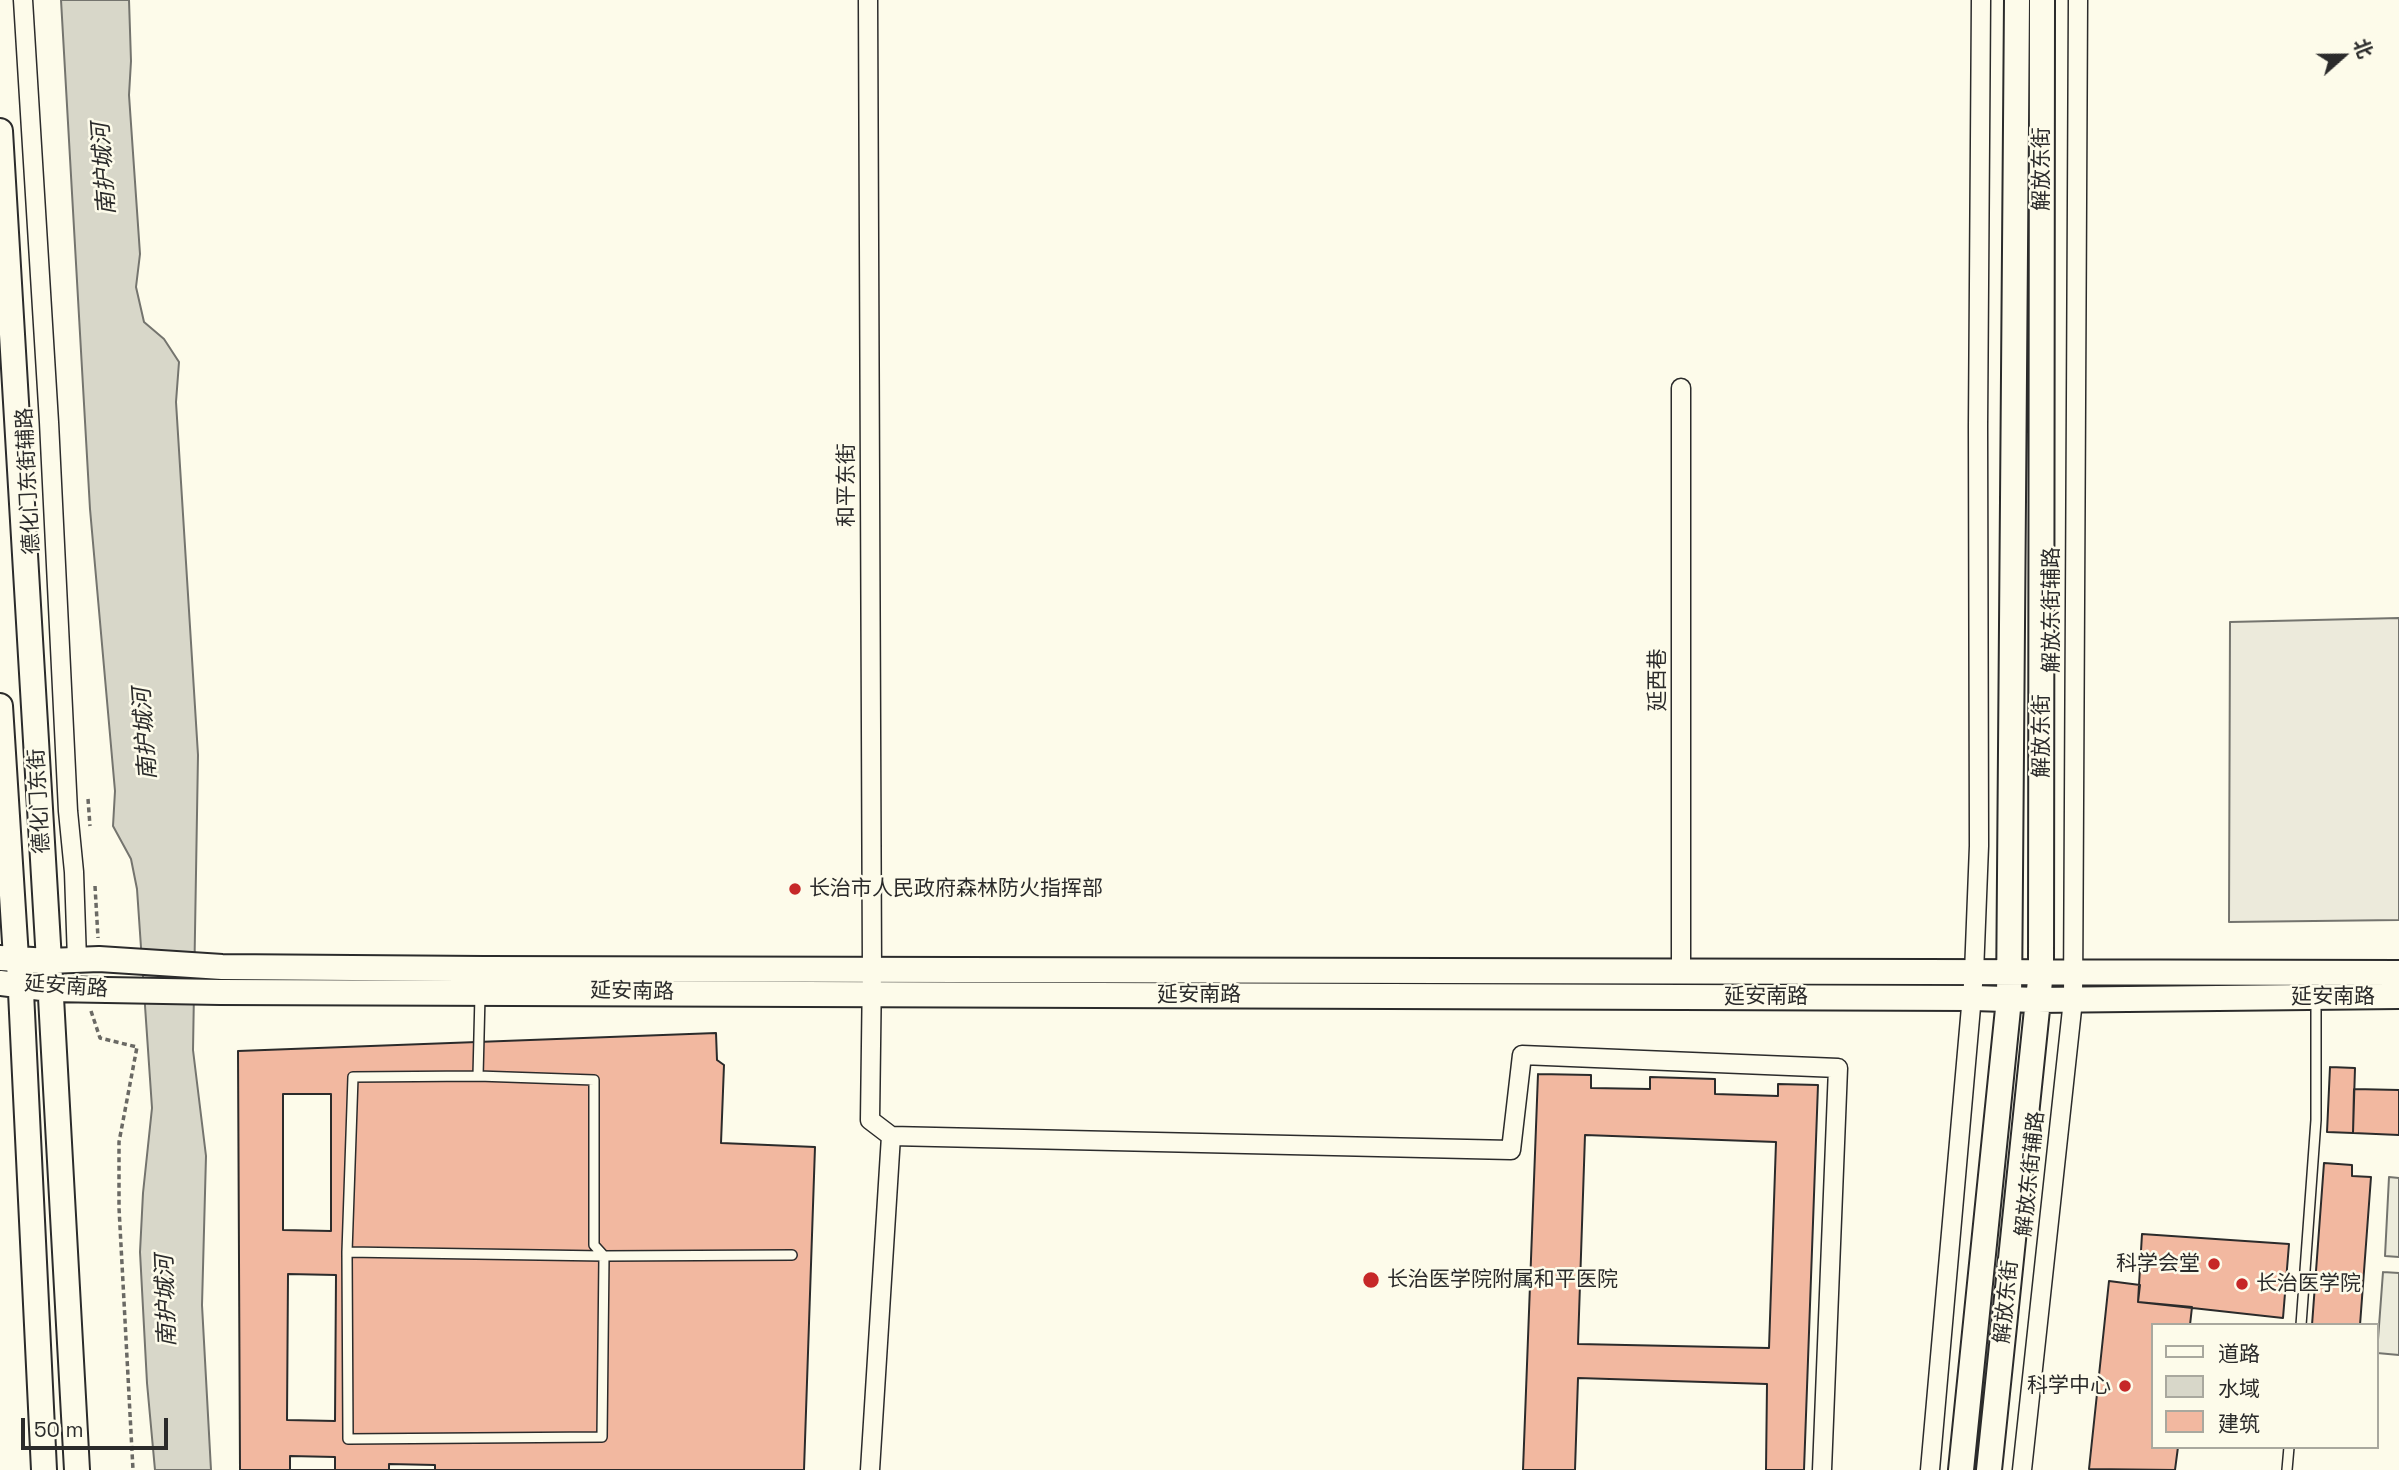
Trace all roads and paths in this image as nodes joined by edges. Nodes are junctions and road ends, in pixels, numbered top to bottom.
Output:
1 (23, 0) edge
2 (868, 0) edge
3 (1981, 0) edge
4 (2017, 0) edge
5 (2042, 0) edge
6 (2078, 0) edge
7 (0, 131) edge
8 (1681, 388) dead end
9 (0, 706) edge
10 (8, 958) edge
11 (88, 960) junction
12 (49, 961) junction
13 (2009, 971) junction
14 (2041, 971) junction
15 (1681, 972) junction
16 (2074, 972) junction
17 (2399, 973) edge
18 (481, 980) junction
19 (871, 982) junction
20 (10, 984) edge
21 (1974, 985) junction
22 (50, 989) junction
23 (91, 990) junction
24 (2316, 996) junction
25 (2399, 996) edge
26 (2009, 999) junction
27 (2037, 1000) junction
28 (2073, 1000) junction
29 (478, 1076) junction
30 (891, 1136) junction
31 (347, 1252) junction
32 (792, 1255) dead end
33 (604, 1256) junction
34 (2301, 1323) edge
35 (2289, 1449) edge
36 (44, 1470) edge
37 (77, 1470) edge
38 (134, 1470) edge
39 (870, 1470) edge
40 (1822, 1470) edge
41 (1930, 1470) edge
42 (1961, 1470) edge
43 (1990, 1470) edge
44 (2022, 1470) edge
45 (2287, 1470) edge

1 - 11 street, 德化门东街辅路
2 - 19 street, 和平东街
3 - 21 street
4 - 13 main road, 解放东街
5 - 14 main road, 解放东街
6 - 16 street, 解放东街辅路
7 - 12 main road, 德化门东街
8 - 15 street, 延西巷
9 - 10 main road, 德化门东街
10 - 12 main road, 延安南路
10 - 20 main road, 德化门东街
11 - 12 main road, 延安南路
11 - 18 main road, 延安南路
12 - 22 main road, 德化门东街
13 - 14 main road, 延安南路
13 - 21 main road, 延安南路
13 - 26 main road, 解放东街
14 - 16 main road, 延安南路
14 - 27 main road, 解放东街
15 - 19 main road, 延安南路
15 - 21 main road, 延安南路
16 - 17 main road, 延安南路
16 - 28 street, 解放东街辅路
18 - 19 main road, 延安南路
18 - 23 main road, 延安南路
18 - 29 lane
19 - 21 main road, 延安南路
19 - 30 street, 和平东街
20 - 22 main road, 延安南路
20 - 36 main road, 德化门东街
21 - 26 main road, 延安南路
21 - 41 street
22 - 23 main road, 延安南路
22 - 37 main road, 德化门东街
23 - 38 path
24 - 25 main road, 延安南路
24 - 28 main road, 延安南路
24 - 34 lane
26 - 27 main road, 延安南路
26 - 42 main road, 解放东街
27 - 28 main road, 延安南路
27 - 43 main road, 解放东街
28 - 44 street, 解放东街辅路
29 - 31 lane
29 - 33 lane
30 - 39 street
30 - 40 street
31 - 33 lane
31 - 33 lane
32 - 33 lane
35 - 45 lane

